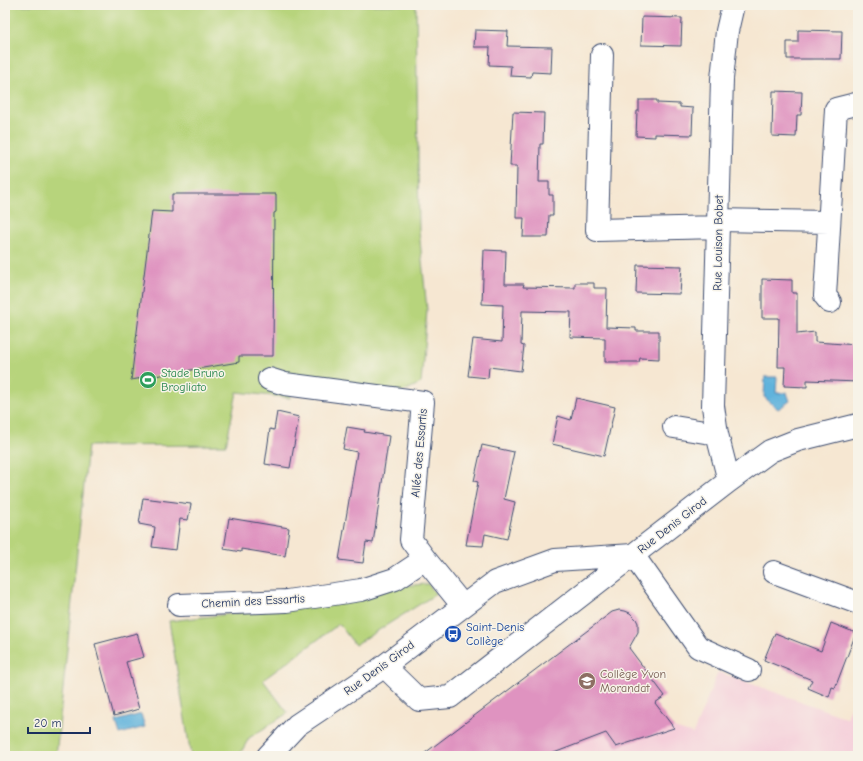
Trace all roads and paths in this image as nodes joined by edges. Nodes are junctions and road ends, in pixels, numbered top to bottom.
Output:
1 (733, 5) edge
2 (602, 55) dead end
3 (856, 104) dead end
4 (829, 222) junction
5 (718, 224) junction
6 (830, 302) dead end
7 (269, 379) dead end
8 (858, 424) edge
9 (674, 427) dead end
10 (717, 434) junction
11 (729, 481) junction
12 (633, 555) junction
13 (425, 559) junction
14 (774, 572) dead end
15 (858, 604) edge
16 (179, 605) dead end
17 (463, 606) junction
18 (384, 666) junction
19 (748, 670) dead end
20 (268, 756) edge

1 - 5 street, Rue Louison Bobet
2 - 5 street
3 - 4 street
4 - 5 street
4 - 6 street
5 - 10 street, Rue Louison Bobet
7 - 13 street, Allée des Essartis
8 - 11 street, Rue Denis Girod
9 - 10 street
10 - 11 street, Rue Louison Bobet
11 - 12 street, Rue Denis Girod
12 - 17 street, Rue Denis Girod
12 - 18 street
12 - 19 street
13 - 16 street, Chemin des Essartis
13 - 17 street
14 - 15 street
17 - 18 street, Rue Denis Girod
18 - 20 street, Rue Denis Girod

